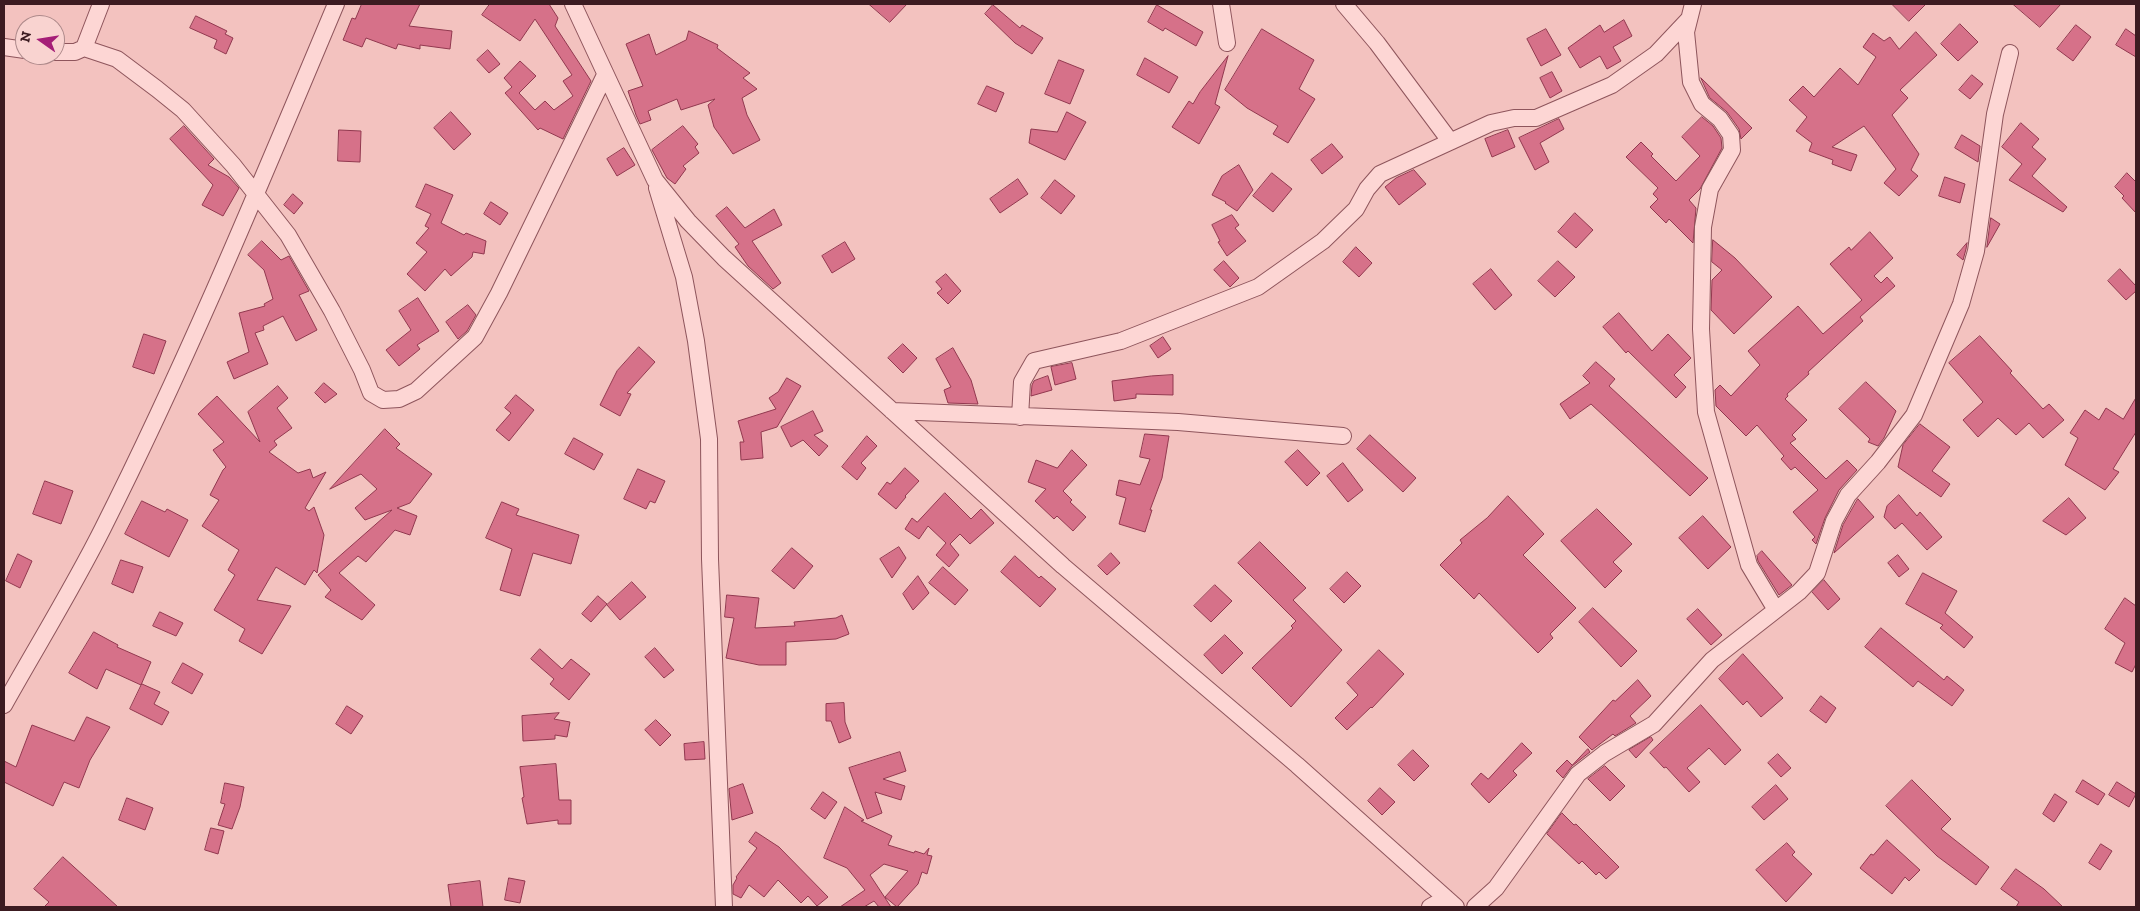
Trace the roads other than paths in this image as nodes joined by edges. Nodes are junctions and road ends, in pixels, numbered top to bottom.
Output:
1 (101, 4) edge
2 (336, 4) edge
3 (573, 4) edge
4 (1221, 4) edge
5 (1344, 4) edge
6 (1691, 11) edge
7 (1227, 43) dead end
8 (84, 48) junction
9 (65, 52) edge
10 (2010, 53) dead end
11 (605, 75) junction
12 (1450, 141) junction
13 (655, 180) junction
14 (256, 194) junction
15 (892, 411) junction
16 (1020, 417) junction
17 (1344, 436) dead end
18 (1776, 610) junction
19 (4, 705) edge
20 (1451, 903) edge
21 (724, 907) edge
22 (1430, 907) edge
23 (1475, 907) edge

1 - 8 street
2 - 14 street
3 - 11 street
4 - 7 street
5 - 12 street
6 - 12 street
6 - 18 street
8 - 9 street
8 - 14 street
10 - 18 street
11 - 13 street
11 - 14 street
12 - 16 street
13 - 15 street
13 - 21 street
14 - 19 street
15 - 16 street
15 - 20 street
16 - 17 street
18 - 23 street
20 - 22 street

